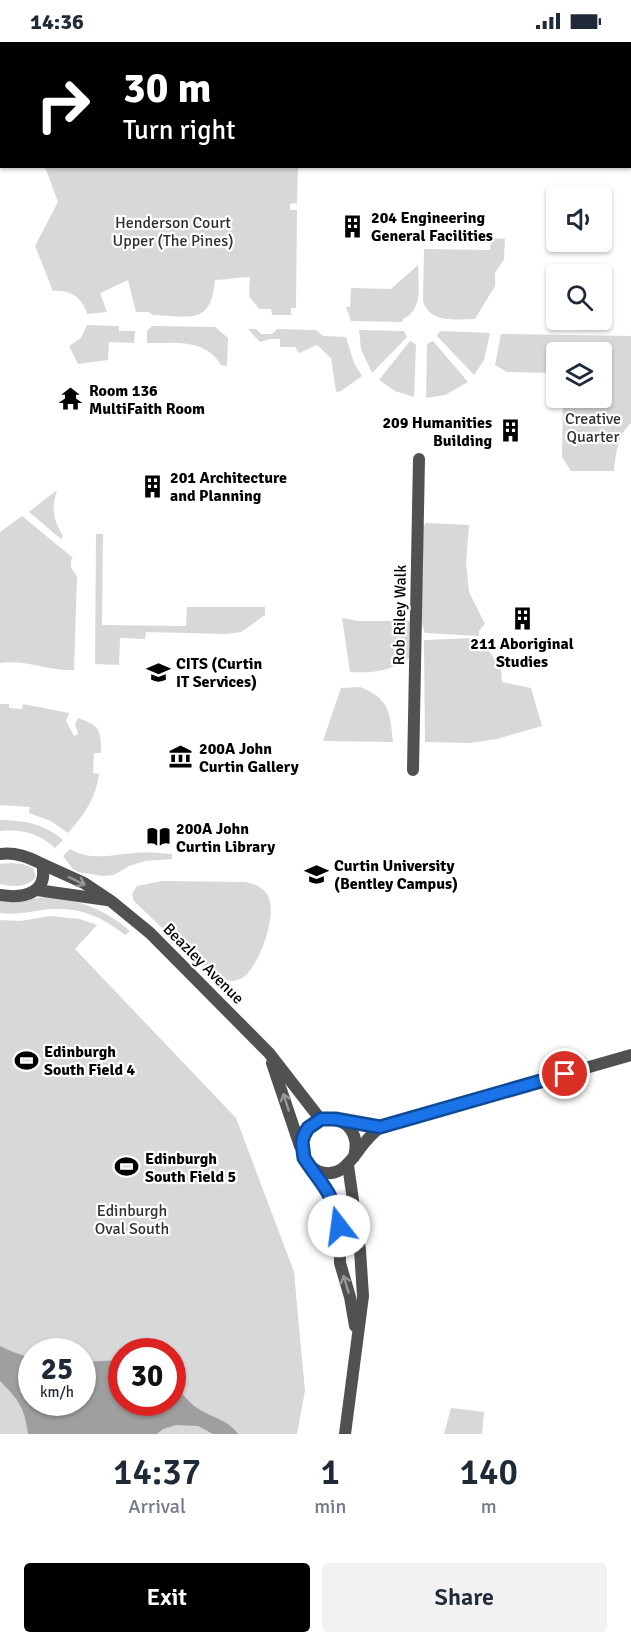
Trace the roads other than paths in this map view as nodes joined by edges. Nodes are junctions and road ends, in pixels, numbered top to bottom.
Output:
1 (419, 459) dead end
2 (413, 770) dead end
3 (0, 854) edge
4 (42, 864) junction
5 (37, 890) junction
6 (0, 895) edge
7 (111, 901) junction
8 (269, 1053) junction
9 (631, 1056) edge
10 (321, 1119) junction
11 (341, 1121) junction
12 (380, 1127) junction
13 (302, 1150) junction
14 (351, 1161) junction
15 (314, 1169) junction
16 (357, 1342) junction
17 (345, 1434) edge

1 - 2 street, Rob Riley Walk
3 - 4 street, Beazley Avenue
4 - 5 street
4 -> 7 street, Beazley Avenue
5 - 6 street
5 - 7 street
7 - 8 street, Beazley Avenue
8 - 10 street, Beazley Avenue
13 -> 8 street, Beazley Avenue
9 - 12 street
10 - 11 street
10 - 13 street
11 - 12 street
11 - 14 street
12 - 14 street
13 - 15 street
14 - 15 street
14 - 16 street
16 -> 15 street
16 - 17 street

